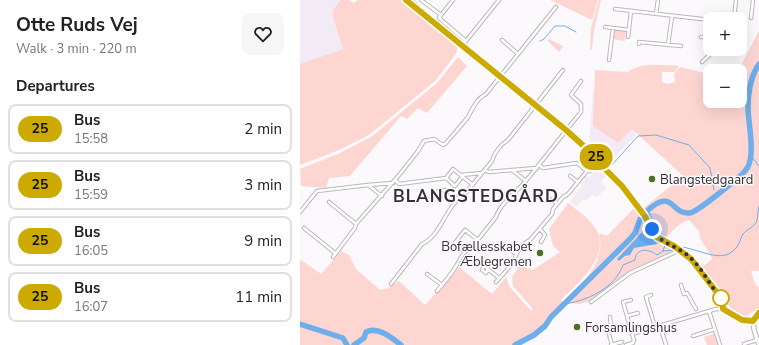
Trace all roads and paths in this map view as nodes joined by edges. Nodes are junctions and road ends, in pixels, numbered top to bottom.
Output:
1 (406, 0) edge
2 (411, 0) edge
3 (422, 0) edge
4 (453, 0) edge
5 (499, 0) edge
6 (658, 0) edge
7 (736, 0) edge
8 (753, 0) edge
9 (556, 7) dead end
10 (615, 9) dead end
11 (631, 11) junction
12 (735, 12) edge
13 (656, 14) junction
14 (441, 15) junction
15 (672, 16) junction
16 (751, 18) dead end
17 (703, 19) edge
18 (434, 23) junction
19 (605, 27) dead end
20 (613, 28) junction
21 (629, 30) junction
22 (628, 37) dead end
23 (502, 40) dead end
24 (466, 41) junction
25 (639, 44) dead end
26 (668, 45) junction
27 (462, 46) junction
28 (681, 46) dead end
29 (518, 54) junction
30 (708, 56) edge
31 (610, 60) dead end
32 (702, 62) dead end
33 (563, 70) dead end
34 (500, 76) junction
35 (581, 81) dead end
36 (536, 106) junction
37 (566, 130) junction
38 (598, 162) junction
39 (538, 166) junction
40 (512, 170) junction
41 (483, 171) junction
42 (587, 171) junction
43 (461, 176) junction
44 (570, 176) dead end
45 (446, 178) junction
46 (394, 181) junction
47 (526, 181) junction
48 (578, 182) junction
49 (473, 184) junction
50 (368, 185) junction
51 (382, 196) junction
52 (424, 196) dead end
53 (550, 198) dead end
54 (458, 199) junction
55 (329, 202) dead end
56 (557, 204) junction
57 (300, 212) edge
58 (356, 224) junction
59 (304, 228) dead end
60 (540, 229) junction
61 (478, 240) junction
62 (541, 242) dead end
63 (506, 246) dead end
64 (680, 250) junction
65 (465, 252) junction
66 (335, 253) junction
67 (516, 254) junction
68 (332, 257) dead end
69 (488, 269) dead end
70 (427, 274) dead end
71 (499, 278) junction
72 (496, 282) dead end
73 (392, 284) dead end
74 (442, 285) junction
75 (681, 285) dead end
76 (437, 291) dead end
77 (651, 295) dead end
78 (631, 300) dead end
79 (591, 302) dead end
80 (696, 309) dead end
81 (723, 309) junction
82 (709, 311) junction
83 (638, 313) dead end
84 (759, 313) edge
85 (627, 316) junction
86 (610, 318) dead end
87 (753, 321) junction
88 (660, 326) junction
89 (607, 327) junction
90 (655, 327) junction
91 (600, 329) dead end
92 (715, 329) junction
93 (632, 334) junction
94 (693, 336) dead end
95 (622, 342) dead end
96 (758, 342) edge
97 (619, 344) edge
98 (744, 344) dead end
99 (612, 345) edge
100 (626, 345) edge
101 (664, 345) edge
102 (720, 345) edge

1 - 18 street
2 - 18 street
3 - 14 street
4 - 14 street
5 - 24 street
6 - 13 street
7 - 12 street
8 - 16 street
9 - 29 street
10 - 11 street
11 - 13 street
11 - 21 street
13 - 15 street
14 - 24 street
15 - 17 street
15 - 26 street
18 - 27 street
19 - 20 street
20 - 21 street
20 - 31 street
21 - 22 street
23 - 29 street
24 - 27 street
25 - 26 street
26 - 28 street
27 - 34 street
29 - 34 street
30 - 32 street
33 - 36 street
34 - 36 street
34 - 46 street
35 - 37 street
36 - 37 street
36 - 41 street
37 - 38 street
37 - 39 street
38 - 42 street
38 - 64 street
39 - 40 street
39 - 42 street
39 - 47 street
40 - 41 street
40 - 47 street
41 - 43 street
41 - 49 street
42 - 48 street
43 - 45 street
43 - 45 street
43 - 49 street
44 - 48 street
45 - 46 street
46 - 50 street
46 - 51 street
47 - 61 street
48 - 56 street
49 - 54 street
50 - 51 street
50 - 57 street
51 - 58 street
52 - 54 street
53 - 56 street
54 - 73 street
55 - 58 street
56 - 60 street
58 - 66 street
59 - 66 street
60 - 62 street
60 - 67 street
61 - 65 street
61 - 65 street
63 - 67 street
64 - 79 street
64 - 81 street
65 - 74 street
66 - 68 street
67 - 71 street
69 - 71 street
70 - 74 street
71 - 72 street
74 - 76 street
75 - 80 street
77 - 90 street
78 - 85 street
81 - 82 street
81 - 87 street
82 - 88 street
82 - 92 street
83 - 85 street
84 - 87 street
85 - 93 street
86 - 89 street
87 - 96 street
88 - 90 street
88 - 101 street
89 - 91 street
89 - 99 street
90 - 93 street
92 - 94 street
92 - 102 street
93 - 100 street
95 - 97 street
96 - 98 street
97 - 99 street

